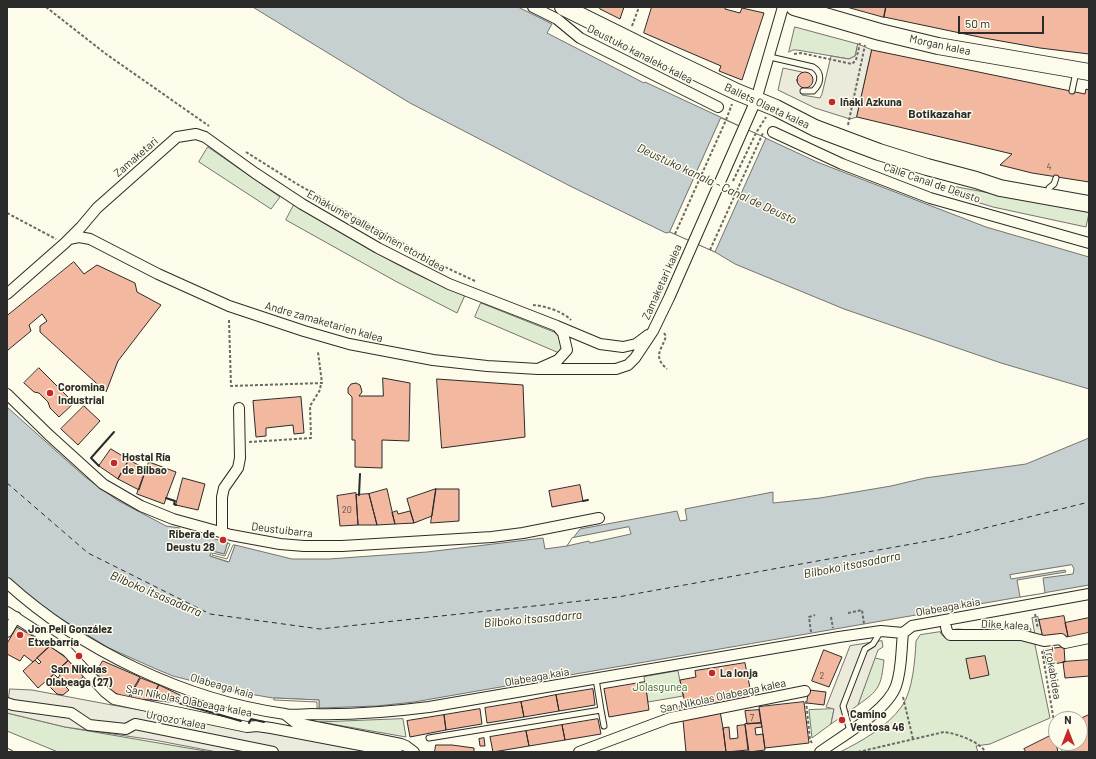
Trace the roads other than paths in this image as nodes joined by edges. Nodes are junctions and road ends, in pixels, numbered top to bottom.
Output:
1 (534, 7) edge
2 (564, 7) edge
3 (783, 7) edge
4 (794, 7) edge
5 (770, 57) junction
6 (1082, 72) edge
7 (803, 91) dead end
8 (1072, 91) dead end
9 (756, 100) junction
10 (718, 107) dead end
11 (773, 132) dead end
12 (196, 134) joint
13 (979, 181) junction
14 (1089, 195) edge
15 (1089, 204) edge
16 (96, 208) junction
17 (90, 239) junction
18 (67, 241) junction
19 (1089, 243) edge
20 (7, 294) edge
21 (557, 326) junction
22 (654, 330) junction
23 (538, 369) junction
24 (7, 394) edge
25 (239, 408) dead end
26 (599, 518) dead end
27 (222, 533) junction
28 (10, 586) edge
29 (1089, 594) edge
30 (11, 614) edge
31 (946, 627) dead end
32 (881, 631) junction
33 (7, 632) edge
34 (903, 634) junction
35 (1089, 638) edge
36 (596, 679) junction
37 (805, 691) road end
38 (7, 703) edge
39 (601, 710) junction
40 (286, 714) junction
41 (604, 726) dead end
42 (850, 731) junction
43 (430, 738) dead end
44 (273, 752) edge
45 (396, 752) edge
46 (414, 752) edge
47 (579, 752) edge
48 (820, 752) edge

1 - 10 street, Deustuko kanaleko kalea
2 - 9 main road, Ballets Olaeta kalea
3 - 5 street, Zamaketari kalea
4 - 6 main road, Morgan kalea
5 - 7 lane
5 - 9 street, Zamaketari kalea
6 - 8 lane
9 - 13 main road, Ballets Olaeta kalea
9 - 22 street, Zamaketari kalea
11 - 19 street, Calle Canal de Deusto
12 - 16 street, Zamaketari
12 - 21 street, Emakume galletaginen etorbidea
13 - 14 main road, Ballets Olaeta kalea
13 - 15 main road, Ballets Olaeta kalea
16 - 17 street
16 - 18 street, Zamaketari
17 - 18 street, Andre zamaketarien kalea
17 - 23 street, Andre zamaketarien kalea
18 - 20 street
21 - 22 street, Emakume galletaginen etorbidea
21 - 23 street
22 - 23 street, Andre zamaketarien kalea
24 - 27 street, Deustuibarra
25 - 27 street
26 - 27 street, Deustuibarra
28 - 40 street, Olabeaga kaia
29 - 34 street, Olabeaga kaia
30 - 33 street
30 - 45 street, San Nikolas Olabeaga kalea
31 - 35 street, Dike kalea
32 - 34 street, Olabeaga kaia
32 - 36 street, Olabeaga kaia
32 - 42 lane
34 - 42 street
36 - 39 lane
36 - 40 street, Olabeaga kaia
37 - 47 street, San Nikolas Olabeaga kalea
38 - 44 street, Urgozo kalea
39 - 41 lane
39 - 43 lane
40 - 46 street
42 - 48 street

